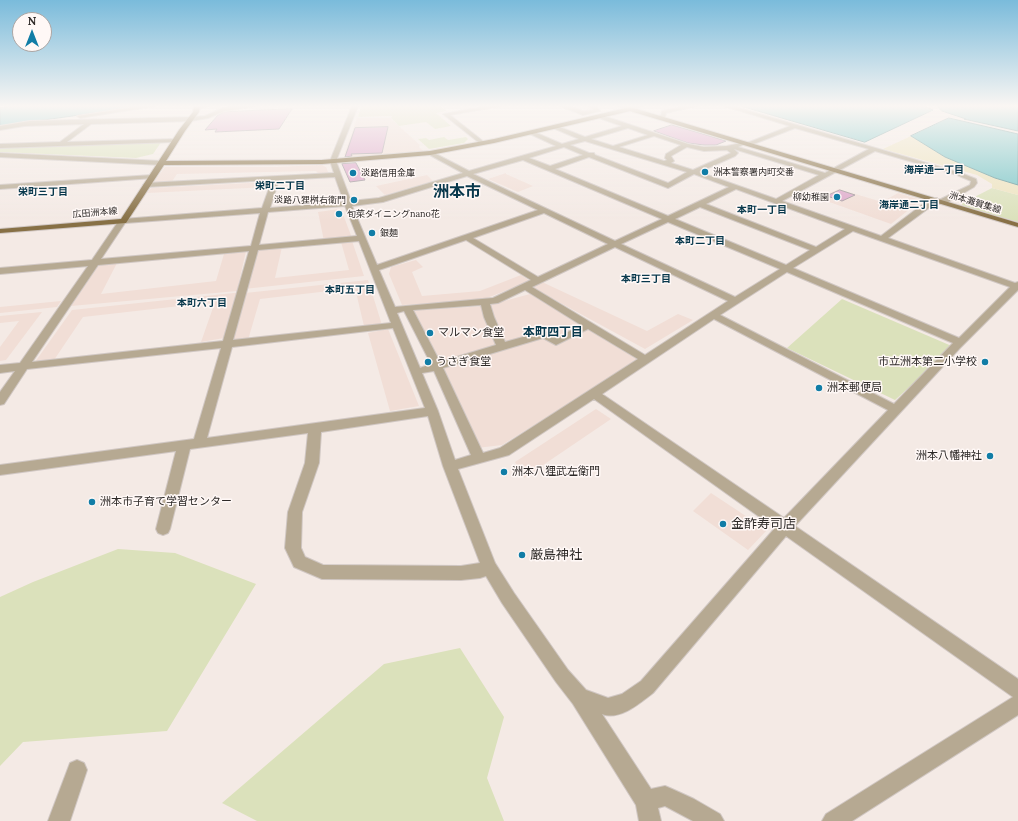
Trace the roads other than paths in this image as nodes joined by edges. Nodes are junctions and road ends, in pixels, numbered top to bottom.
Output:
1 (35, 144) edge
2 (173, 144) edge
3 (340, 144) edge
4 (475, 144) edge
5 (559, 144) edge
6 (569, 144) edge
7 (601, 144) edge
8 (624, 144) edge
9 (742, 144) edge
10 (750, 144) edge
11 (858, 144) edge
12 (686, 145) joint
13 (0, 146) edge
14 (563, 146) junction
15 (612, 148) junction
16 (730, 148) junction
17 (874, 149) junction
18 (430, 153) junction
19 (0, 155) edge
20 (589, 155) junction
21 (522, 157) junction
22 (333, 161) junction
23 (162, 163) junction
24 (664, 163) junction
25 (548, 169) junction
26 (834, 170) junction
27 (693, 172) junction
28 (468, 174) junction
29 (337, 175) junction
30 (825, 175) junction
31 (152, 177) junction
32 (276, 178) junction
33 (146, 186) junction
34 (0, 187) edge
35 (734, 187) junction
36 (938, 201) junction
37 (775, 202) junction
38 (348, 204) junction
39 (700, 204) junction
40 (265, 210) junction
41 (543, 210) junction
42 (667, 219) junction
43 (123, 221) junction
44 (1018, 225) edge
45 (852, 228) junction
46 (0, 231) edge
47 (466, 237) junction
48 (361, 238) junction
49 (882, 239) junction
50 (617, 244) junction
51 (255, 248) junction
52 (817, 250) junction
53 (96, 262) junction
54 (374, 269) junction
55 (787, 269) junction
56 (0, 271) edge
57 (537, 280) junction
58 (524, 286) junction
59 (1018, 286) edge
60 (736, 301) junction
61 (485, 302) junction
62 (407, 308) junction
63 (391, 311) junction
64 (714, 315) junction
65 (396, 325) junction
66 (589, 325) junction
67 (960, 342) junction
68 (228, 344) junction
69 (502, 347) junction
70 (645, 360) junction
71 (437, 366) junction
72 (23, 367) junction
73 (0, 369) edge
74 (424, 370) dead end
75 (593, 393) junction
76 (0, 400) edge
77 (895, 409) junction
78 (432, 411) junction
79 (315, 428) junction
80 (199, 443) junction
81 (184, 446) junction
82 (479, 458) junction
83 (450, 466) junction
84 (4, 470) edge
85 (0, 481) edge
86 (785, 527) junction
87 (163, 529) dead end
88 (489, 566) junction
89 (1018, 690) edge
90 (580, 697) junction
91 (1018, 704) edge
92 (77, 770) dead end
93 (648, 811) edge
94 (59, 821) edge
95 (713, 821) edge
96 (833, 821) edge

1 - 13 street
2 - 23 main road
3 - 22 street
4 - 18 main road
5 - 14 street
6 - 14 street
7 - 15 street
8 - 15 street
9 - 16 street
10 - 26 main road, 洲本灘賀集線
11 - 17 street
12 - 16 street
12 - 24 street
14 - 20 street
14 - 21 street
15 - 20 street
15 - 24 street
16 - 27 street
16 - 30 street
17 - 26 street
17 - 36 street
18 - 22 main road
18 - 28 street
19 - 23 street
20 - 25 street
20 - 27 street
21 - 25 street
21 - 28 street
22 - 23 main road
22 - 29 street
23 - 31 main road, 広田洲本線
24 - 27 street
25 - 42 street
26 - 30 street
26 - 36 main road, 洲本灘賀集線
27 - 35 street
28 - 38 street
28 - 41 street
29 - 32 street
29 - 38 street
30 - 37 street
31 - 33 main road, 広田洲本線
31 - 34 street
32 - 33 street
32 - 40 street
33 - 43 main road, 広田洲本線
35 - 37 street
35 - 39 street
36 - 44 main road, 洲本灘賀集線
36 - 49 street
37 - 45 street
38 - 40 street
38 - 48 street
39 - 42 street
39 - 52 street
40 - 43 street
40 - 51 street
41 - 47 street
41 - 50 street
42 - 50 street
42 - 55 street
43 - 46 main road, 広田洲本線
43 - 53 street
45 - 49 street
45 - 52 street
47 - 54 street
47 - 57 street
48 - 51 street
48 - 54 street
49 - 59 street
50 - 57 street
50 - 60 street
51 - 53 street
51 - 68 street
52 - 55 street
53 - 56 street
53 - 72 street
54 - 63 street
55 - 60 street
55 - 67 street
57 - 58 street
58 - 61 street
58 - 66 street
59 - 67 street
60 - 64 street
61 - 62 street
61 - 69 street
62 - 63 street
62 - 71 street
63 - 65 street
64 - 70 street
64 - 77 street
65 - 68 street
65 - 78 street
66 - 69 street
66 - 70 street
67 - 77 street
68 - 72 street
68 - 80 street
69 - 71 street
70 - 75 street
71 - 74 street
71 - 82 street
72 - 73 street
72 - 76 street
75 - 82 street
75 - 86 street
77 - 86 street
78 - 79 street
78 - 83 street
79 - 80 street
79 - 88 street
80 - 81 street
81 - 84 street
81 - 87 street
82 - 83 street
83 - 88 street
84 - 85 street
86 - 89 street
86 - 90 street
88 - 90 street
90 - 93 street
91 - 96 street
92 - 94 street
93 - 95 street

